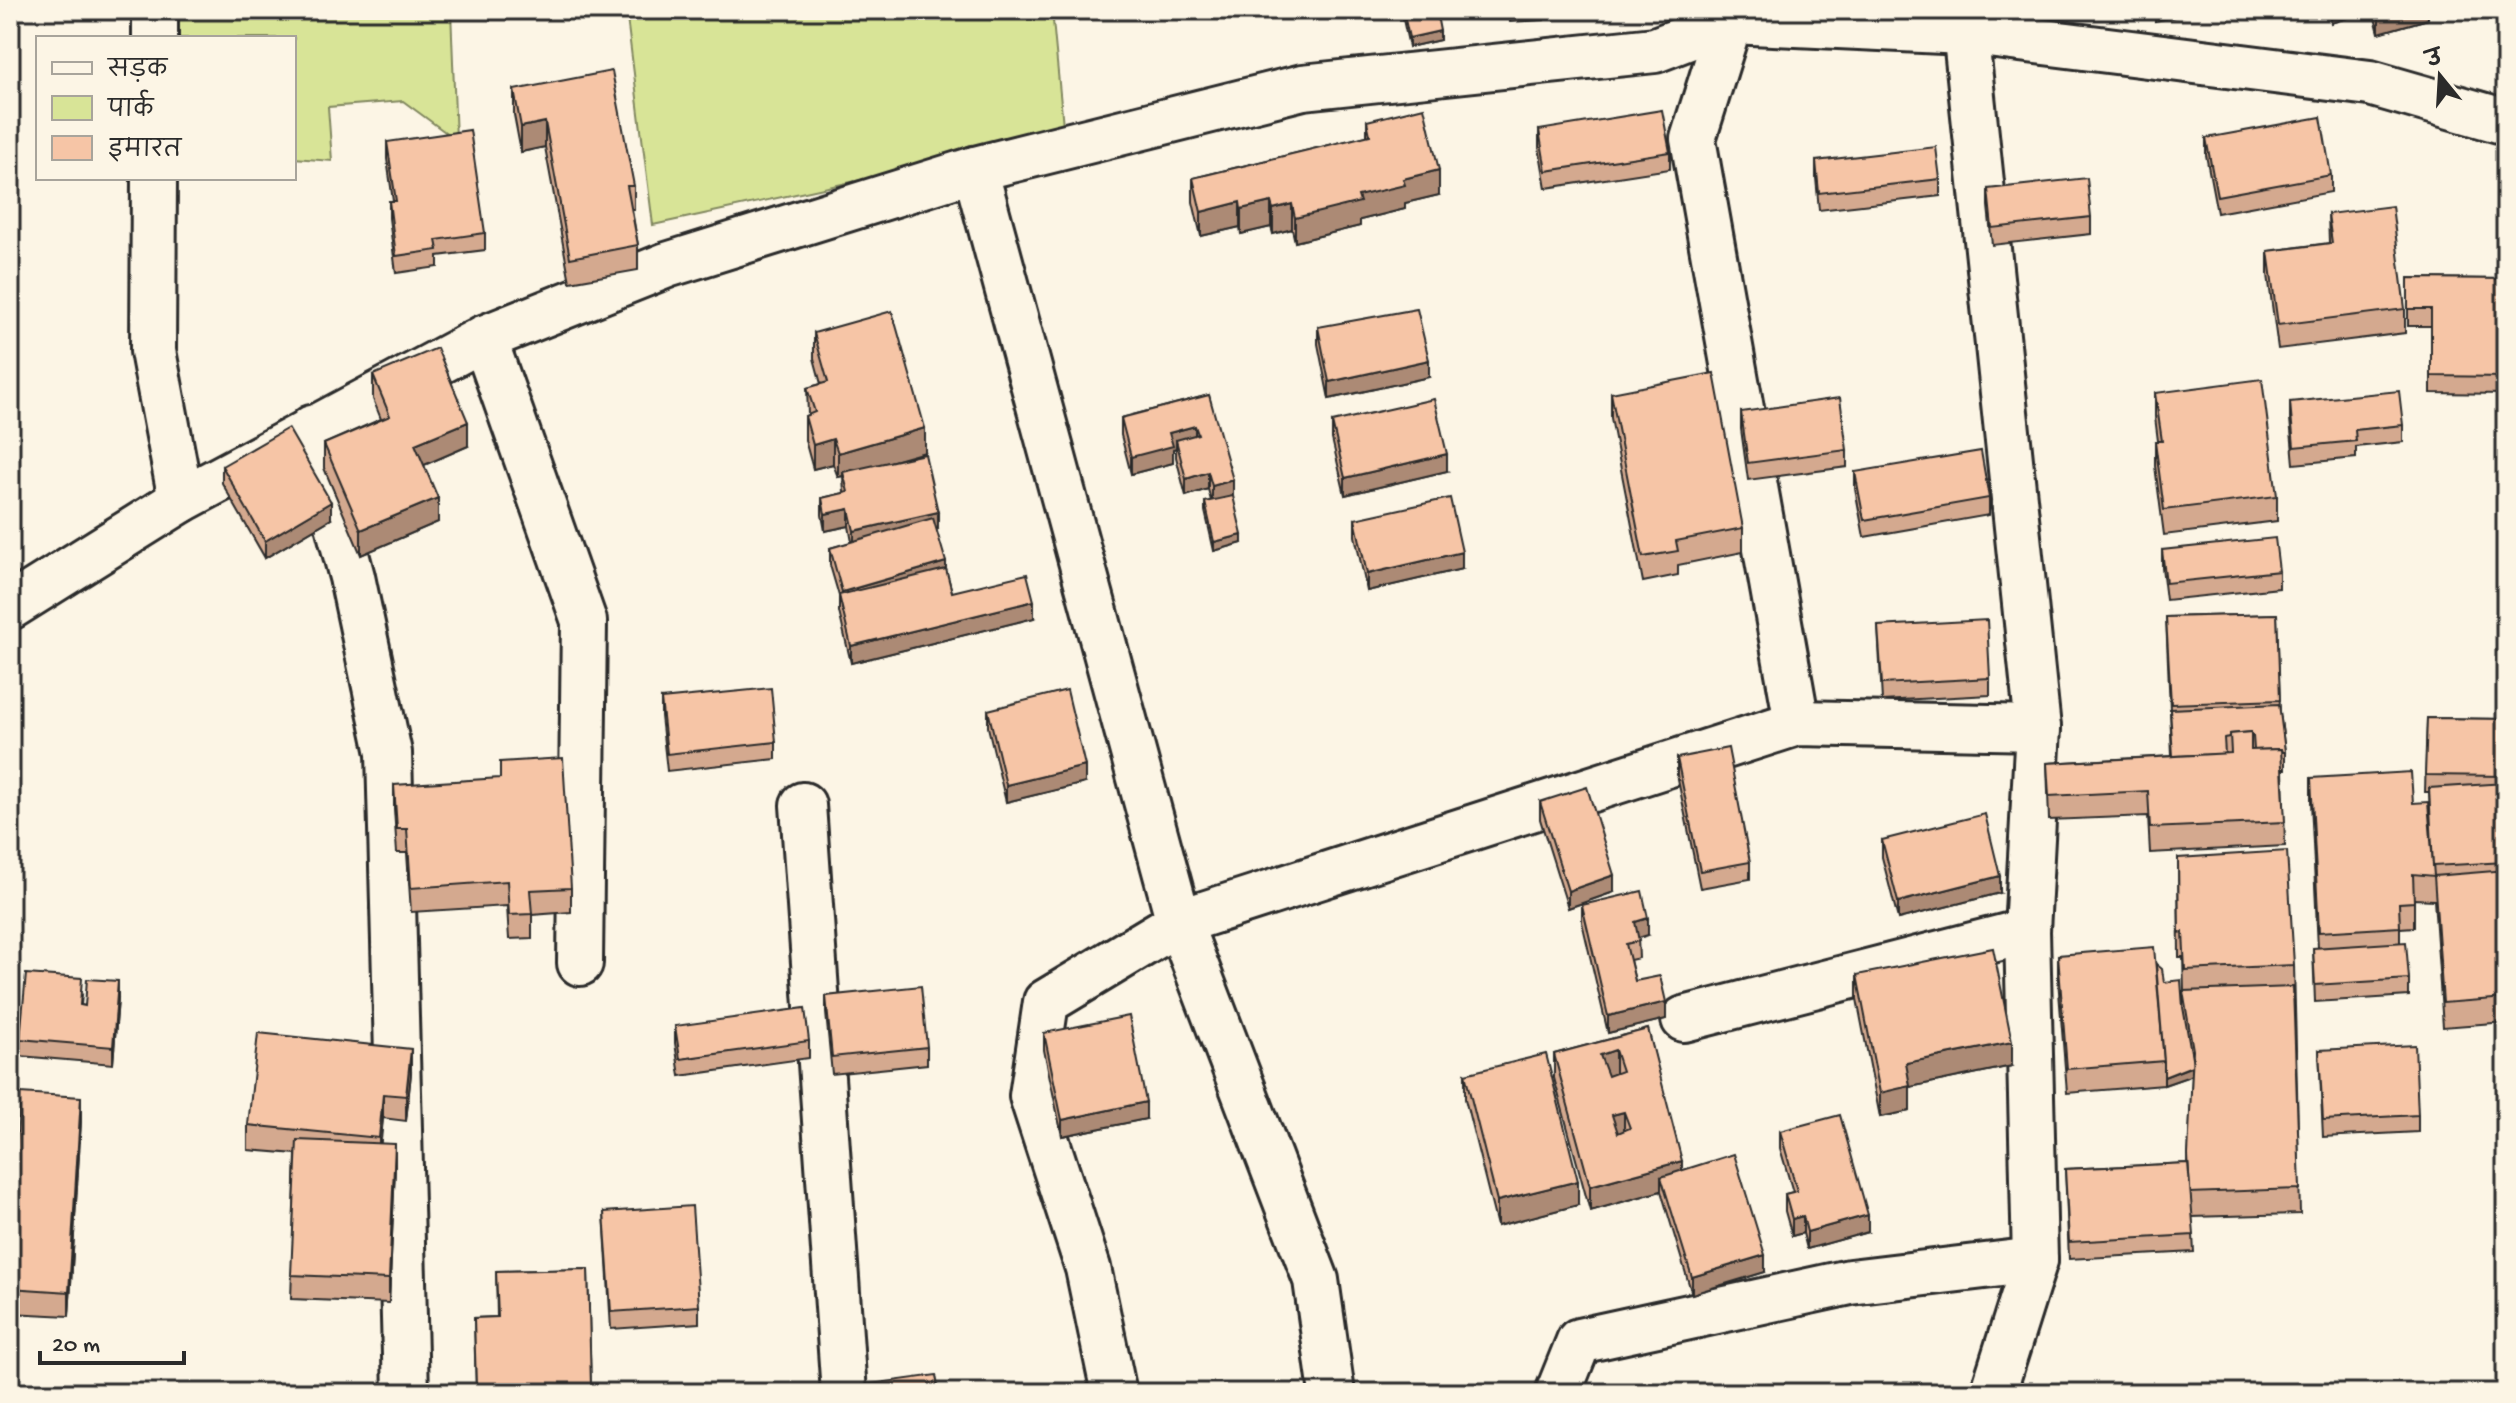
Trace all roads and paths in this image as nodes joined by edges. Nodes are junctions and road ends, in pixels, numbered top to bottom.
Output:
1 (155, 10) edge
2 (1730, 16) edge
3 (1964, 21) edge
4 (155, 36) edge
5 (2506, 122) edge
6 (975, 169) junction
7 (154, 180) edge
8 (484, 338) junction
9 (312, 428) junction
10 (181, 500) junction
11 (10, 607) edge
12 (1797, 723) junction
13 (2038, 728) junction
14 (803, 805) dead end
15 (1179, 922) junction
16 (2027, 931) junction
17 (580, 963) dead end
18 (1684, 1019) dead end
19 (2035, 1260) junction
20 (406, 1393) edge
21 (844, 1393) edge
22 (1114, 1393) edge
23 (1332, 1393) edge
24 (1558, 1393) edge
25 (1993, 1393) edge

1 - 4 street
2 - 3 street
2 - 6 street
2 - 12 street
3 - 5 street
3 - 13 street
6 - 8 street
6 - 15 street
7 - 10 street
8 - 9 street
8 - 17 street
9 - 10 street
9 - 20 street
10 - 11 street
12 - 13 street
12 - 15 street
13 - 16 street
14 - 21 street
15 - 22 street
15 - 23 street
16 - 18 street
16 - 19 street
19 - 24 street
19 - 25 street

